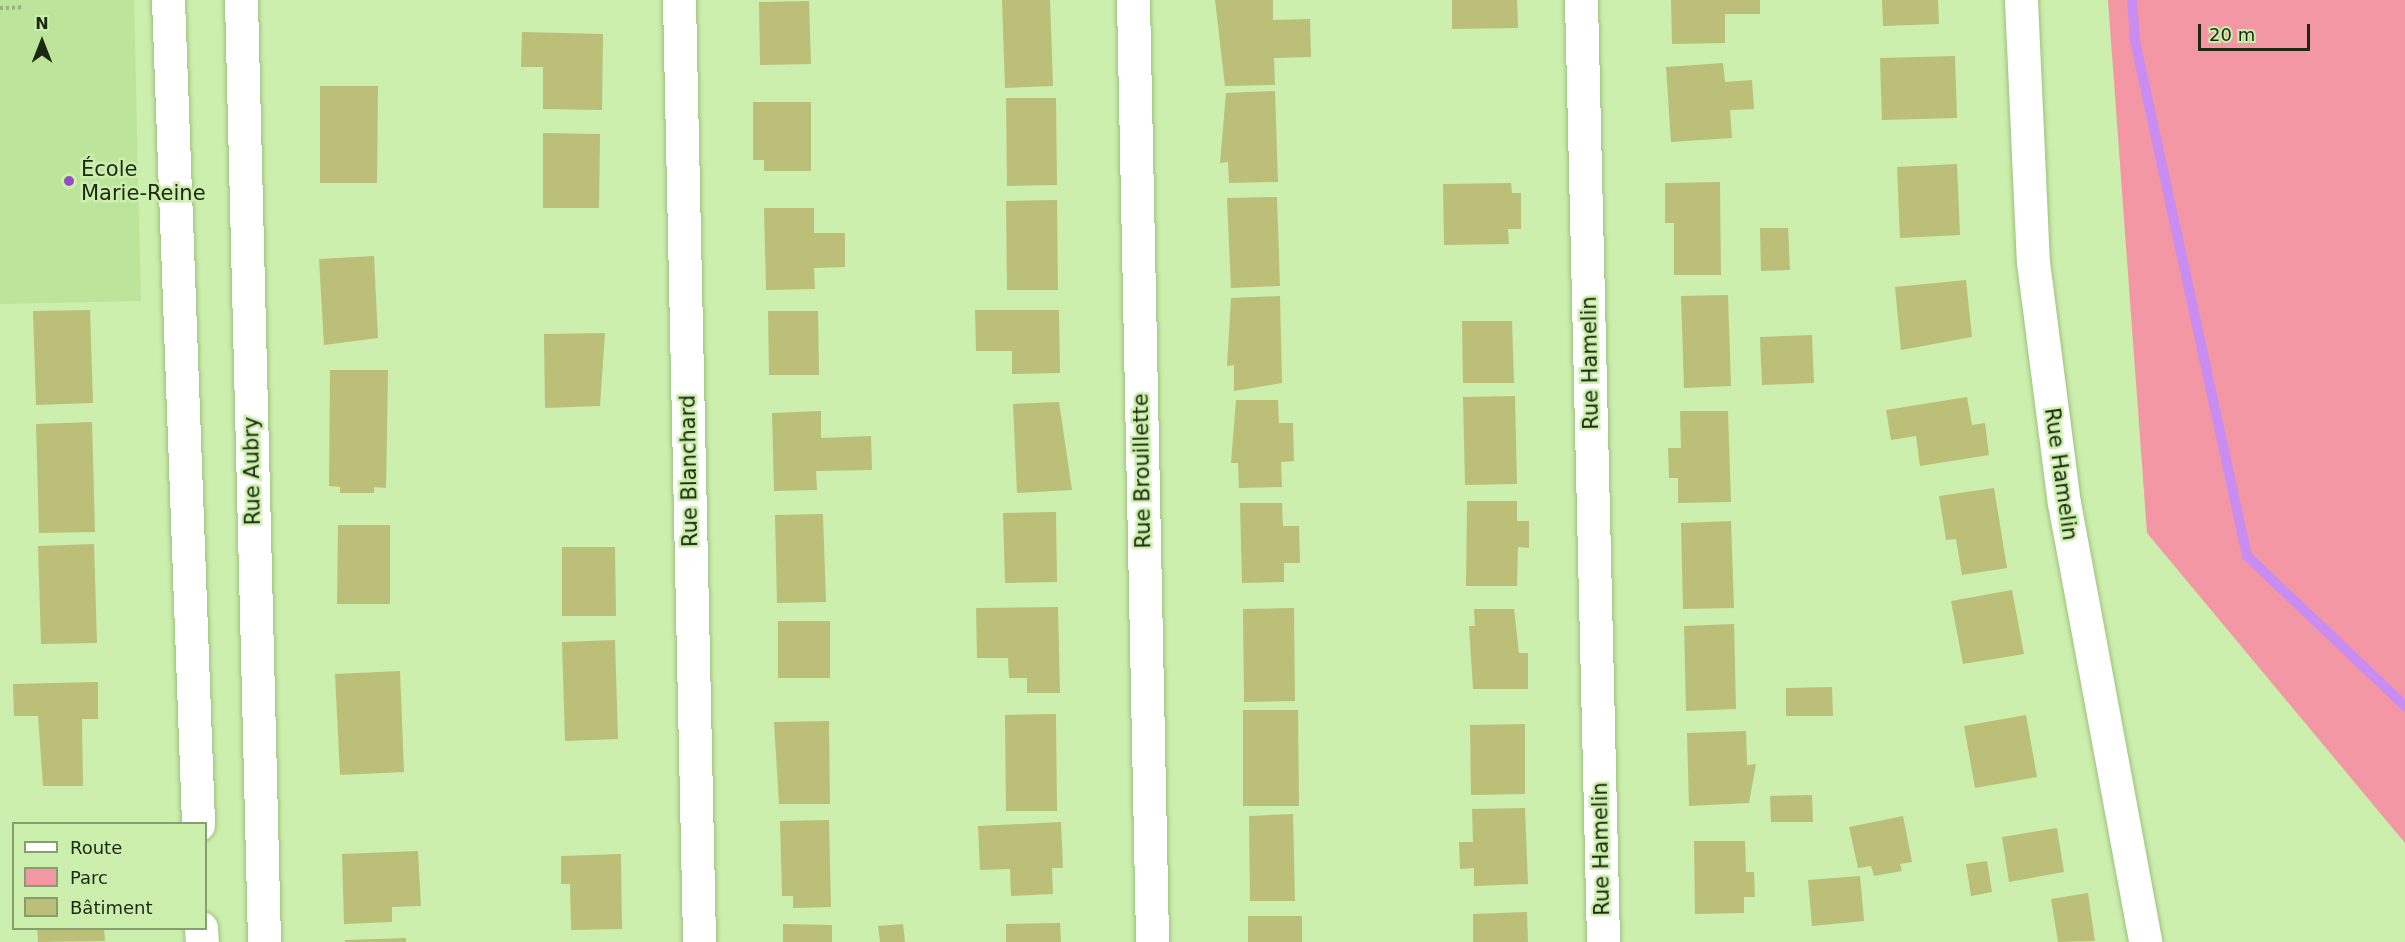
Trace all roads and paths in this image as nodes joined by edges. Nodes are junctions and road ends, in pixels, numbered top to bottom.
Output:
1 (168, 0) edge
2 (240, 0) edge
3 (679, 0) edge
4 (1132, 0) edge
5 (1581, 0) edge
6 (2021, 0) edge
7 (23, 7) dead end
8 (0, 8) edge
9 (198, 822) edge
10 (264, 942) edge
11 (699, 942) edge
12 (1152, 942) edge
13 (1603, 942) edge
14 (2145, 942) edge

1 - 9 street
2 - 10 street, Rue Aubry
3 - 11 street, Rue Blanchard
4 - 12 street, Rue Brouillette
5 - 13 street, Rue Hamelin
6 - 14 street, Rue Hamelin
7 - 8 path

